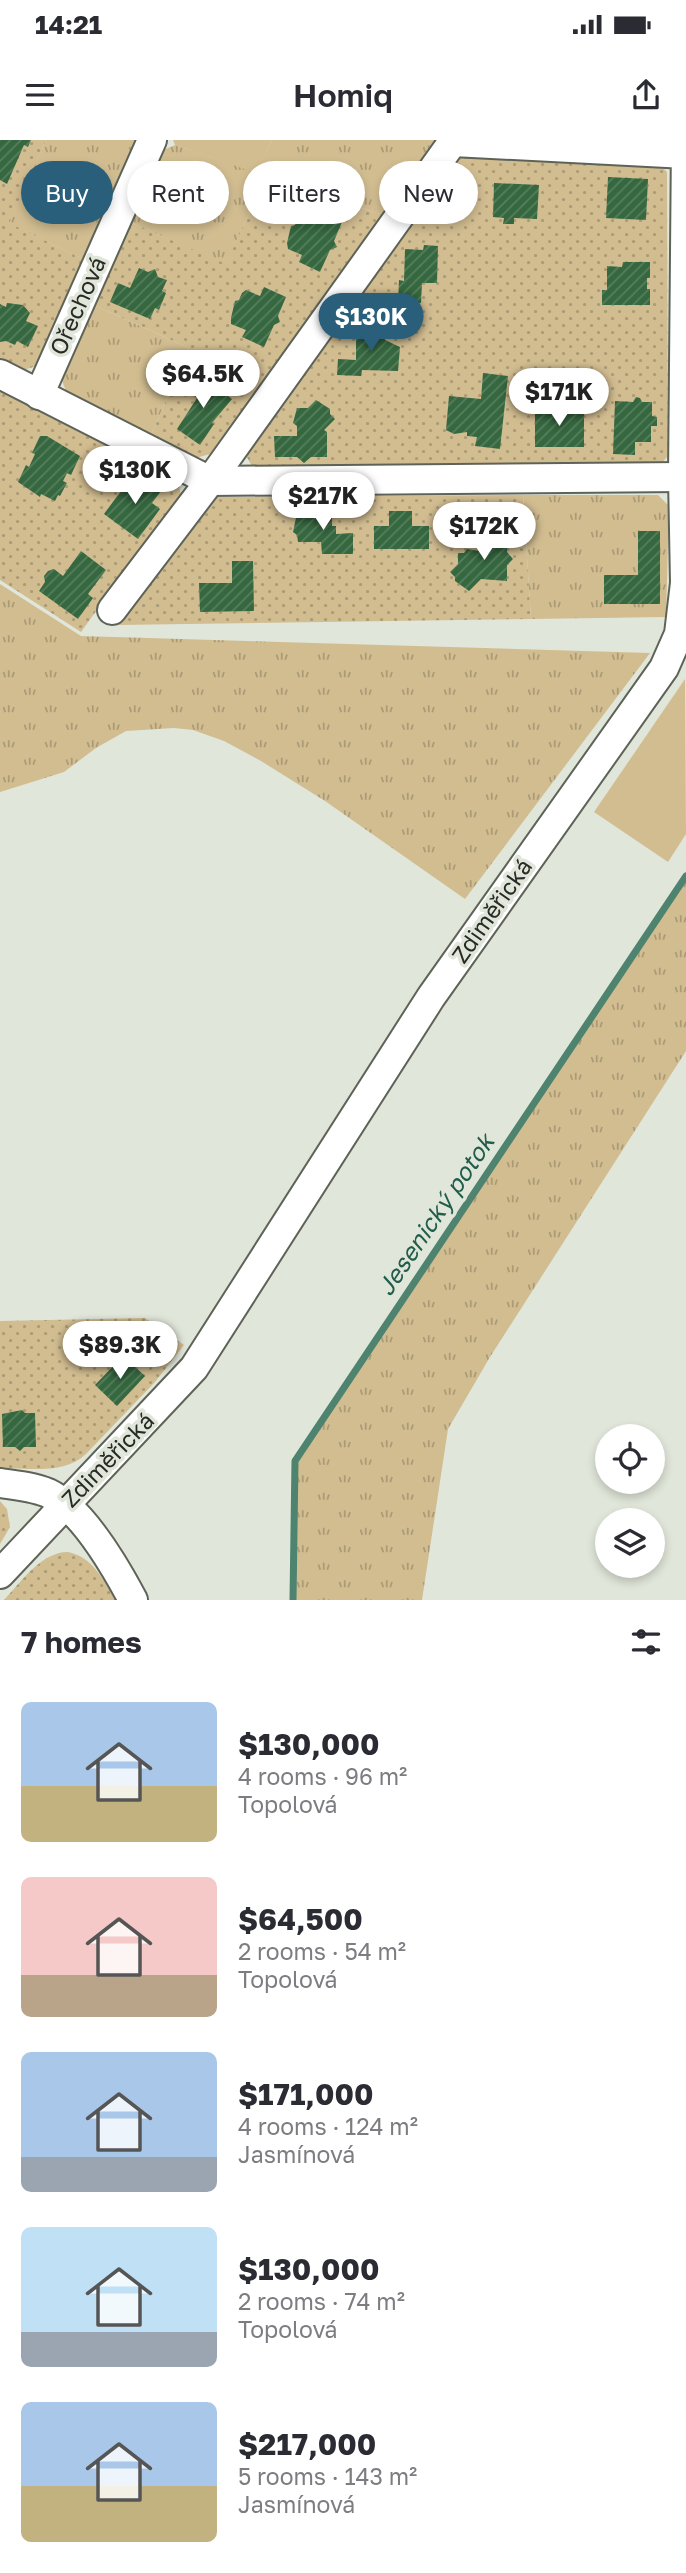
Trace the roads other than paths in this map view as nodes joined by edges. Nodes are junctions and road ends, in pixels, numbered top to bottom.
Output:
1 (152, 140) edge
2 (686, 140) edge
3 (454, 141) edge
4 (686, 154) edge
5 (0, 374) edge
6 (39, 395) junction
7 (683, 477) junction
8 (210, 481) junction
9 (112, 610) dead end
10 (0, 1483) edge
11 (65, 1505) junction
12 (0, 1574) edge
13 (132, 1600) edge

1 - 6 street, Ořechová
2 - 4 street, Zdiměřická
3 - 4 street
3 - 8 street
4 - 7 street, Zdiměřická
5 - 6 street
6 - 8 street
7 - 8 street
7 - 11 street, Zdiměřická
8 - 9 street
10 - 11 street
11 - 12 street, Zdiměřická
11 - 13 street

